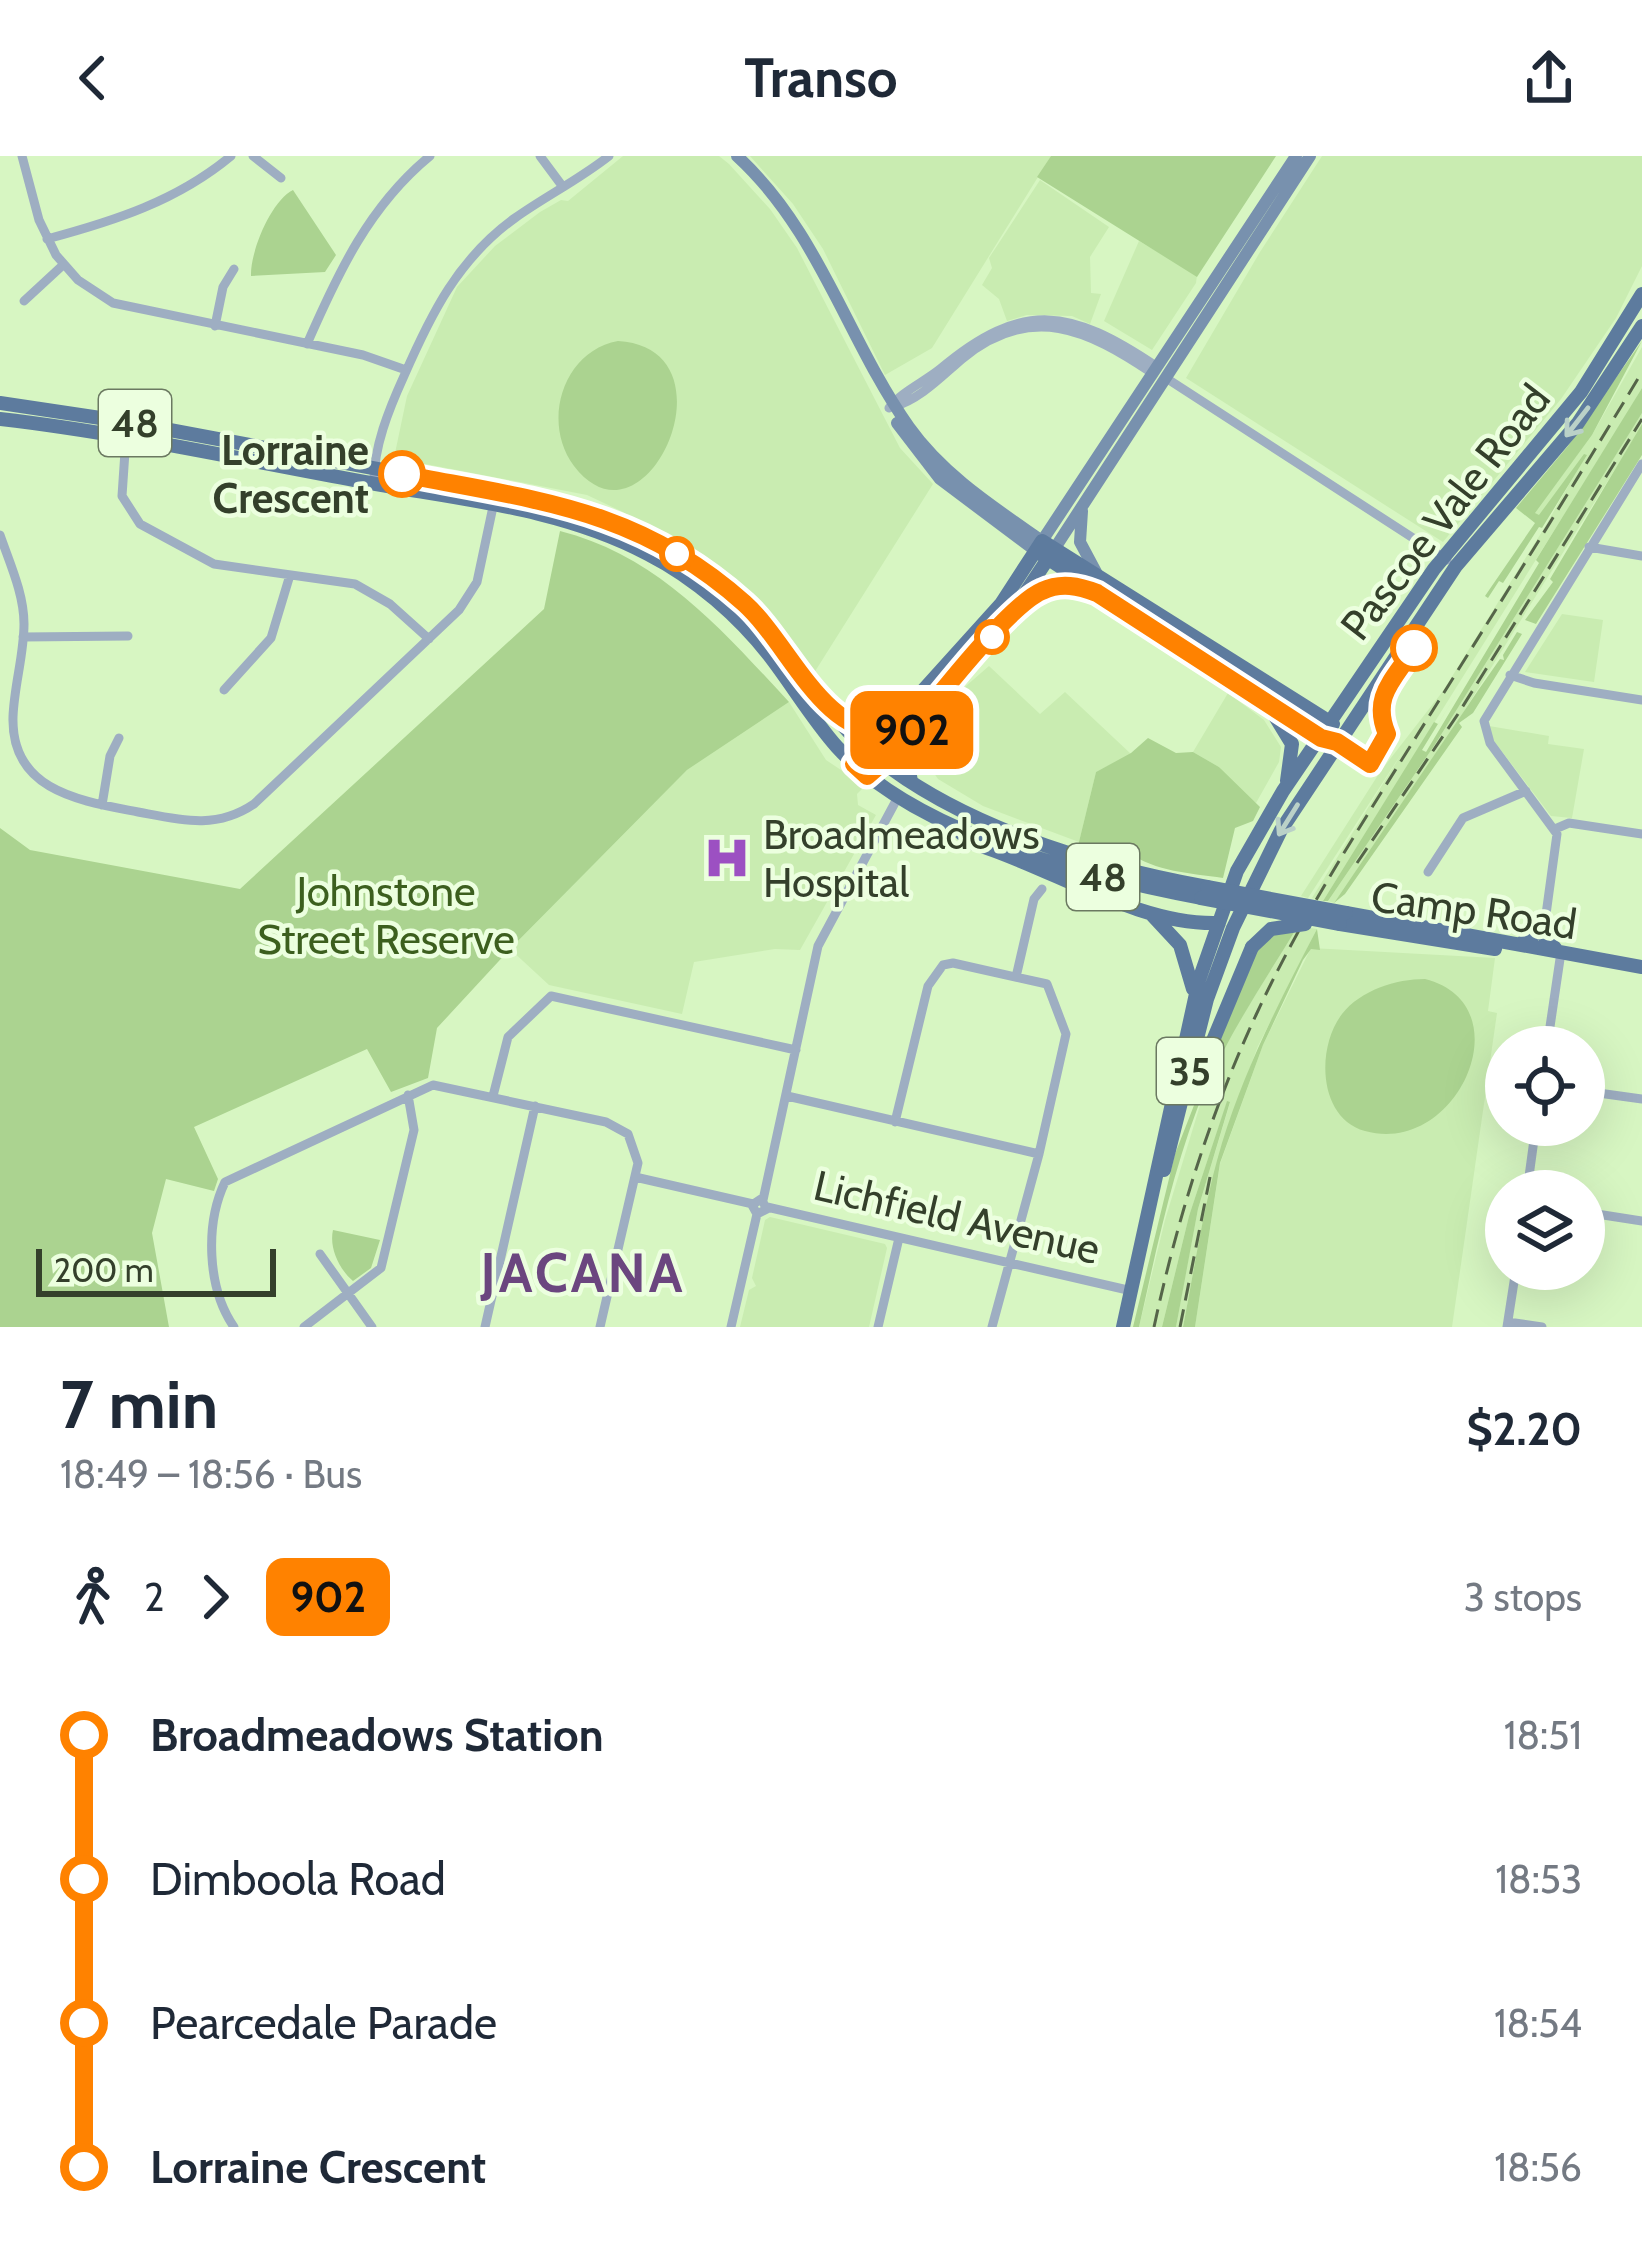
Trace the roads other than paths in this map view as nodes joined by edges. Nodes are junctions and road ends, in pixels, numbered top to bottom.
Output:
1 (22, 156) edge
2 (231, 156) edge
3 (253, 156) edge
4 (540, 156) edge
5 (609, 156) edge
6 (737, 156) edge
7 (1296, 156) edge
8 (1310, 156) edge
9 (426, 157) edge
10 (281, 178) dead end
11 (562, 187) junction
12 (46, 239) junction
13 (64, 266) junction
14 (234, 269) dead end
15 (1642, 294) edge
16 (24, 301) dead end
17 (215, 326) junction
18 (1642, 326) edge
19 (307, 344) junction
20 (406, 370) junction
21 (1158, 372) junction
22 (0, 403) edge
23 (893, 405) junction
24 (0, 418) edge
25 (126, 429) junction
26 (1642, 464) edge
27 (376, 474) junction
28 (950, 480) junction
29 (494, 498) junction
30 (1084, 503) junction
31 (1064, 506) junction
32 (1007, 517) junction
33 (613, 529) junction
34 (1012, 533) junction
35 (0, 535) edge
36 (1589, 547) junction
37 (1045, 550) junction
38 (1642, 556) edge
39 (1449, 561) junction
40 (1096, 572) junction
41 (290, 574) junction
42 (1016, 584) junction
43 (1097, 593) junction
44 (1014, 610) junction
45 (128, 636) dead end
46 (23, 637) junction
47 (429, 640) junction
48 (965, 660) junction
49 (1510, 675) junction
50 (224, 690) dead end
51 (1261, 697) junction
52 (1642, 700) edge
53 (931, 708) junction
54 (828, 709) junction
55 (1330, 721) junction
56 (889, 731) junction
57 (119, 738) dead end
58 (1321, 738) junction
59 (1340, 738) junction
60 (870, 752) junction
61 (884, 763) junction
62 (854, 764) junction
63 (867, 776) junction
64 (912, 783) junction
65 (1283, 791) junction
66 (1526, 791) junction
67 (898, 797) junction
68 (102, 805) junction
69 (957, 807) junction
70 (940, 820) junction
71 (1555, 829) junction
72 (1642, 834) edge
73 (1008, 845) junction
74 (1428, 872) dead end
75 (1042, 889) dead end
76 (1204, 892) junction
77 (1246, 901) junction
78 (1142, 909) junction
79 (1343, 918) junction
80 (1216, 923) junction
81 (1544, 928) junction
82 (1516, 944) junction
83 (1559, 955) junction
84 (1642, 968) edge
85 (1016, 977) junction
86 (1194, 1000) junction
87 (1549, 1026) edge
88 (796, 1050) junction
89 (408, 1094) junction
90 (1605, 1094) edge
91 (493, 1096) junction
92 (787, 1096) junction
93 (1642, 1100) edge
94 (536, 1106) junction
95 (895, 1122) junction
96 (1174, 1133) junction
97 (1039, 1154) junction
98 (634, 1177) junction
99 (760, 1206) junction
100 (1605, 1215) edge
101 (1642, 1221) edge
102 (899, 1238) junction
103 (1142, 1244) junction
104 (320, 1254) dead end
105 (1010, 1263) junction
106 (1513, 1290) edge
107 (1132, 1291) junction
108 (350, 1295) junction
109 (1508, 1324) edge
110 (234, 1327) edge
111 (304, 1327) edge
112 (372, 1327) edge
113 (484, 1327) edge
114 (600, 1327) edge
115 (731, 1327) edge
116 (878, 1327) edge
117 (992, 1327) edge
118 (1123, 1327) edge
119 (1542, 1327) edge

1 - 12 street
2 - 12 street
3 - 10 street
4 - 11 street
5 - 11 street
6 - 23 street
7 - 21 street
8 - 21 street
9 - 19 street
11 - 20 street
12 - 13 street
13 - 16 street
13 - 17 street
14 - 17 street
15 - 39 main road, Pascoe Vale Road / 35
17 - 19 street
18 -> 39 main road, Pascoe Vale Road / 35
19 - 20 street
20 - 27 street
21 - 23 street
21 - 30 street
21 - 31 street
21 - 39 street
22 - 25 main road, 48
23 - 28 street
24 - 25 main road, 48
25 - 27 main road, 48
25 - 41 street
26 - 36 street
27 - 29 main road, 48
28 - 32 street
28 - 34 street
29 - 33 main road, 48
29 - 47 street
30 - 37 street
30 - 40 street
31 - 32 street
31 - 37 street
32 - 37 street
33 - 54 main road, 48
33 - 62 main road, 48
34 - 37 street
34 - 42 street
35 - 46 street
36 - 38 street
36 - 49 street
37 - 40 main road
37 - 42 main road
37 - 43 main road
37 - 44 main road
39 - 55 main road, Pascoe Vale Road / 35
39 - 59 main road, Pascoe Vale Road / 35
40 - 55 main road
41 - 47 street
41 - 50 street
42 - 48 main road
43 - 44 main road
43 - 51 main road
44 - 48 main road
45 - 46 street
46 - 68 street
47 - 68 street
48 - 53 main road
48 - 56 main road
49 - 52 street
49 - 66 street
51 - 58 main road
51 - 65 main road
53 - 61 main road
53 - 64 main road
54 - 56 main road
54 - 60 main road, 48
55 - 58 main road, Pascoe Vale Road / 35
55 - 59 main road
56 - 60 main road
57 - 68 street
58 - 59 main road
58 - 65 main road, Pascoe Vale Road / 35
59 -> 77 main road, Pascoe Vale Road / 35
60 - 61 main road, 48
60 - 62 main road
61 - 63 main road
61 - 64 main road, 48
62 - 63 main road, 48
63 - 67 main road, 48
64 - 69 main road, 48
65 - 80 main road, Pascoe Vale Road / 35
66 - 71 street
66 - 74 street
67 - 70 main road, 48
67 - 88 street
69 - 73 main road
69 - 76 main road, 48
70 - 73 main road, 48
70 - 78 main road
71 - 72 street
71 - 81 street
73 - 76 main road, 48
75 - 85 street
76 - 79 main road, 48, bridge
77 - 80 main road
77 - 96 main road, Pascoe Vale Road / 35
78 - 80 main road
78 - 86 main road
79 - 82 main road, Camp Road / 48
79 - 83 main road, Camp Road / 48
79 - 96 main road, bridge
80 - 86 main road, Pascoe Vale Road / 35
81 - 82 main road
81 - 83 main road
82 - 83 main road, Camp Road / 48
83 - 84 main road, Camp Road / 48
83 - 87 street
85 - 95 street
85 - 97 street
86 - 103 main road, Pascoe Vale Road / 35
88 - 91 street
88 - 92 street
89 - 91 street
89 - 108 street
89 - 110 street
90 - 93 street
91 - 94 street
92 - 95 street
92 - 99 street
94 - 98 street
94 - 113 street
95 - 97 street
96 - 103 main road, Pascoe Vale Road / 35
97 - 105 street
98 - 99 street, Lichfield Avenue
98 - 114 street
99 - 102 street, Lichfield Avenue
99 - 115 street
100 - 101 street
102 - 105 street, Lichfield Avenue
102 - 116 street
103 - 107 main road, Pascoe Vale Road / 35
104 - 108 street
105 - 107 street, Lichfield Avenue
105 - 117 street
106 - 109 street
107 - 118 main road, Pascoe Vale Road / 35
108 - 111 street
108 - 112 street
109 - 119 street

